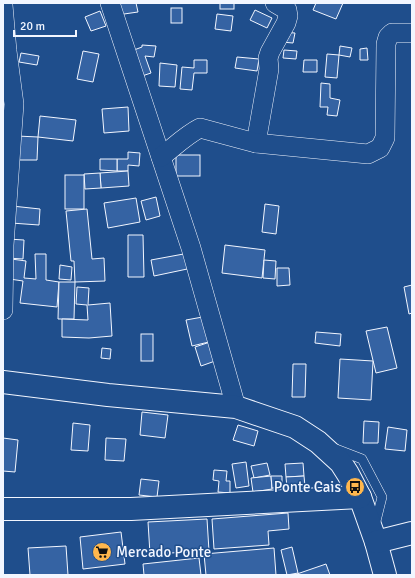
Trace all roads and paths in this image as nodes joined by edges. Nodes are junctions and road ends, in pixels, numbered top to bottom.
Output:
1 (110, 3) edge
2 (275, 3) edge
3 (3, 5) edge
4 (412, 33) edge
5 (5, 51) edge
6 (8, 128) edge
7 (256, 143) junction
8 (161, 157) junction
9 (3, 310) edge
10 (3, 382) edge
11 (236, 406) junction
12 (318, 442) junction
13 (360, 497) junction
14 (3, 509) edge
15 (412, 533) edge
16 (374, 538) junction
17 (385, 575) edge

1 - 8 street
2 - 7 street
3 - 5 street
4 - 7 street
5 - 6 street
6 - 9 street
7 - 8 street
8 - 11 street
10 - 11 street
11 - 12 street
12 - 13 street
12 - 16 lane
13 - 14 street
13 - 16 street
15 - 16 street
16 - 17 street

